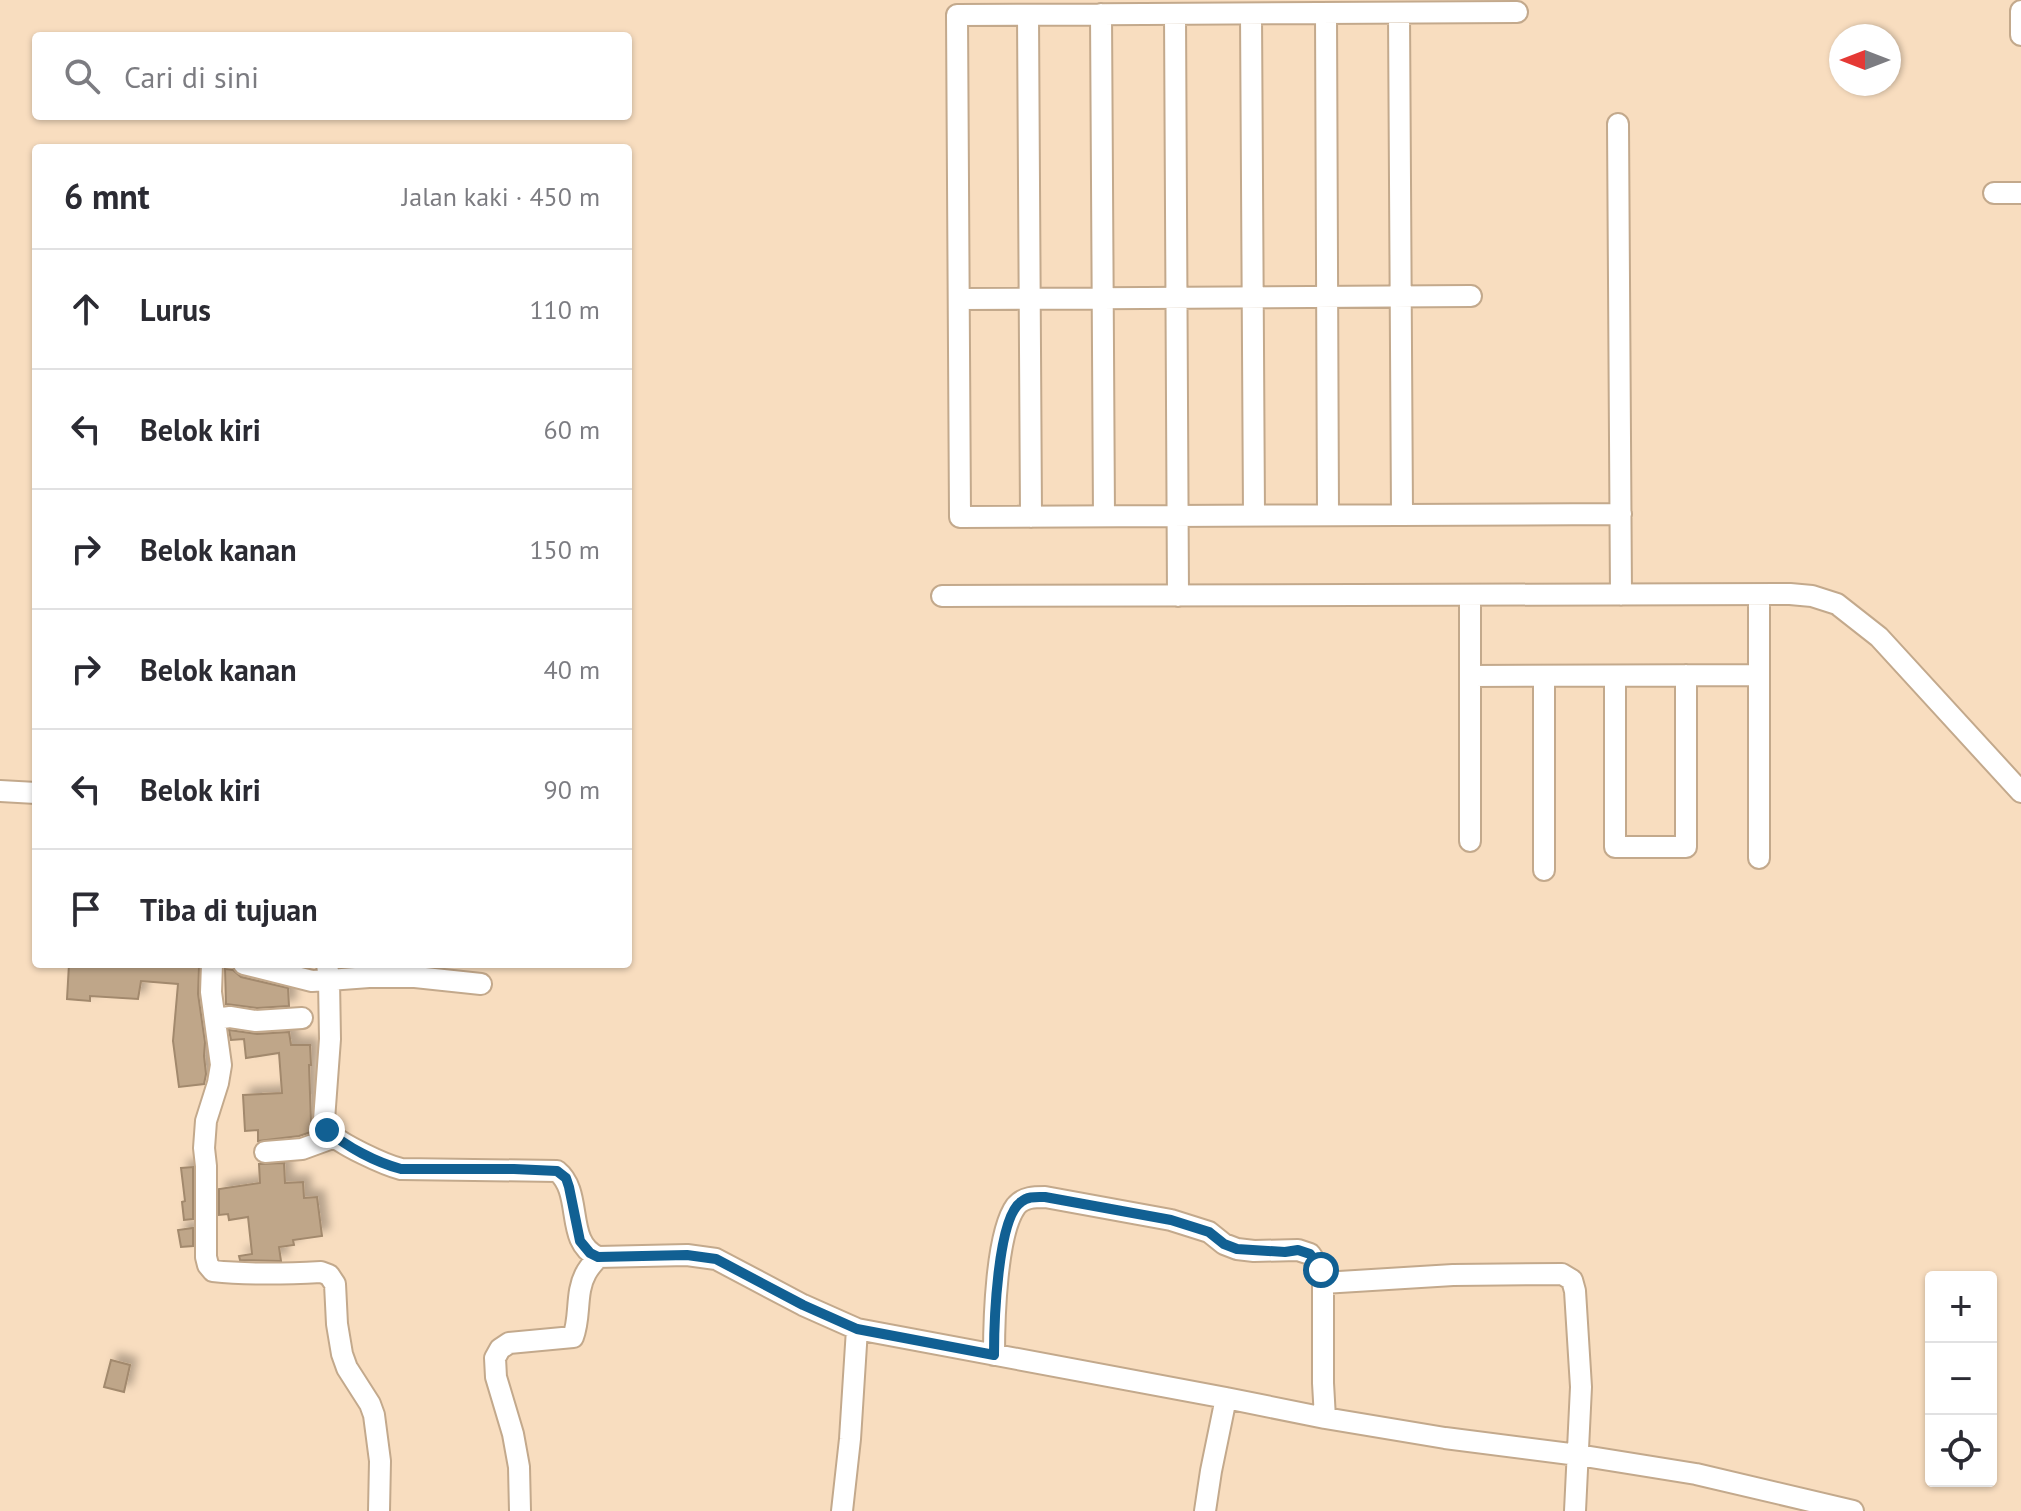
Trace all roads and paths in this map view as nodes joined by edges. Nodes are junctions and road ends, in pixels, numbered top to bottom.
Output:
1 (2021, 11) edge
2 (1517, 12) dead end
3 (1326, 13) junction
4 (1399, 13) junction
5 (1101, 14) junction
6 (1175, 14) junction
7 (1251, 14) junction
8 (1028, 15) junction
9 (2021, 35) edge
10 (1618, 124) dead end
11 (1994, 193) dead end
12 (2021, 193) edge
13 (1400, 296) junction
14 (1471, 296) dead end
15 (1253, 297) junction
16 (1327, 297) junction
17 (1030, 298) junction
18 (1103, 298) junction
19 (1176, 298) junction
20 (959, 299) junction
21 (1621, 514) junction
22 (1254, 515) junction
23 (1328, 515) junction
24 (1402, 515) junction
25 (1104, 516) junction
26 (1178, 516) junction
27 (1031, 517) junction
28 (1621, 595) junction
29 (1759, 595) junction
30 (942, 596) dead end
31 (1178, 596) junction
32 (1470, 596) junction
33 (1686, 675) junction
34 (1759, 675) junction
35 (1470, 676) junction
36 (1544, 676) junction
37 (1615, 676) junction
38 (0, 791) edge
39 (2021, 792) edge
40 (32, 793) edge
41 (1470, 841) dead end
42 (1759, 858) dead end
43 (1544, 870) dead end
44 (212, 968) edge
45 (260, 968) edge
46 (328, 972) edge
47 (481, 984) dead end
48 (302, 1018) dead end
49 (215, 1019) junction
50 (335, 1137) junction
51 (265, 1152) dead end
52 (598, 1257) junction
53 (1323, 1283) junction
54 (857, 1329) junction
55 (994, 1355) junction
56 (1226, 1398) junction
57 (1325, 1418) junction
58 (1578, 1455) junction
59 (1780, 1503) edge
60 (379, 1511) edge
61 (520, 1511) edge
62 (842, 1511) edge
63 (1205, 1511) edge
64 (1575, 1511) edge
65 (1853, 1511) edge

1 - 9 street
2 - 4 street
3 - 4 street
3 - 7 street
3 - 16 street
4 - 13 street
5 - 6 street
5 - 8 street
5 - 18 street
6 - 7 street
6 - 19 street
7 - 15 street
8 - 17 street
8 - 20 street
10 - 21 street
11 - 12 street
13 - 14 street
13 - 16 street
13 - 24 street
15 - 16 street
15 - 19 street
15 - 22 street
16 - 23 street
17 - 18 street
17 - 20 street
17 - 27 street
18 - 19 street
18 - 25 street
19 - 26 street
20 - 27 street
21 - 24 street
21 - 28 street
22 - 23 street
22 - 26 street
23 - 24 street
25 - 26 street
25 - 27 street
26 - 31 street
28 - 29 street
28 - 32 street
29 - 34 street
29 - 39 street
30 - 31 street
31 - 32 street
32 - 35 street
33 - 34 street
33 - 37 street
33 - 37 street
34 - 42 street
35 - 36 street
35 - 41 street
36 - 37 street
36 - 43 street
38 - 40 street
44 - 49 street
45 - 46 street
46 - 47 street
46 - 50 street
48 - 49 street
49 - 60 street
50 - 51 street
50 - 52 street
52 - 54 street
52 - 61 street
53 - 55 street
53 - 57 street
53 - 58 street
54 - 55 street
54 - 62 street
55 - 56 street
56 - 57 street
56 - 63 street
57 - 58 street
58 - 59 street
58 - 64 street
59 - 65 street

